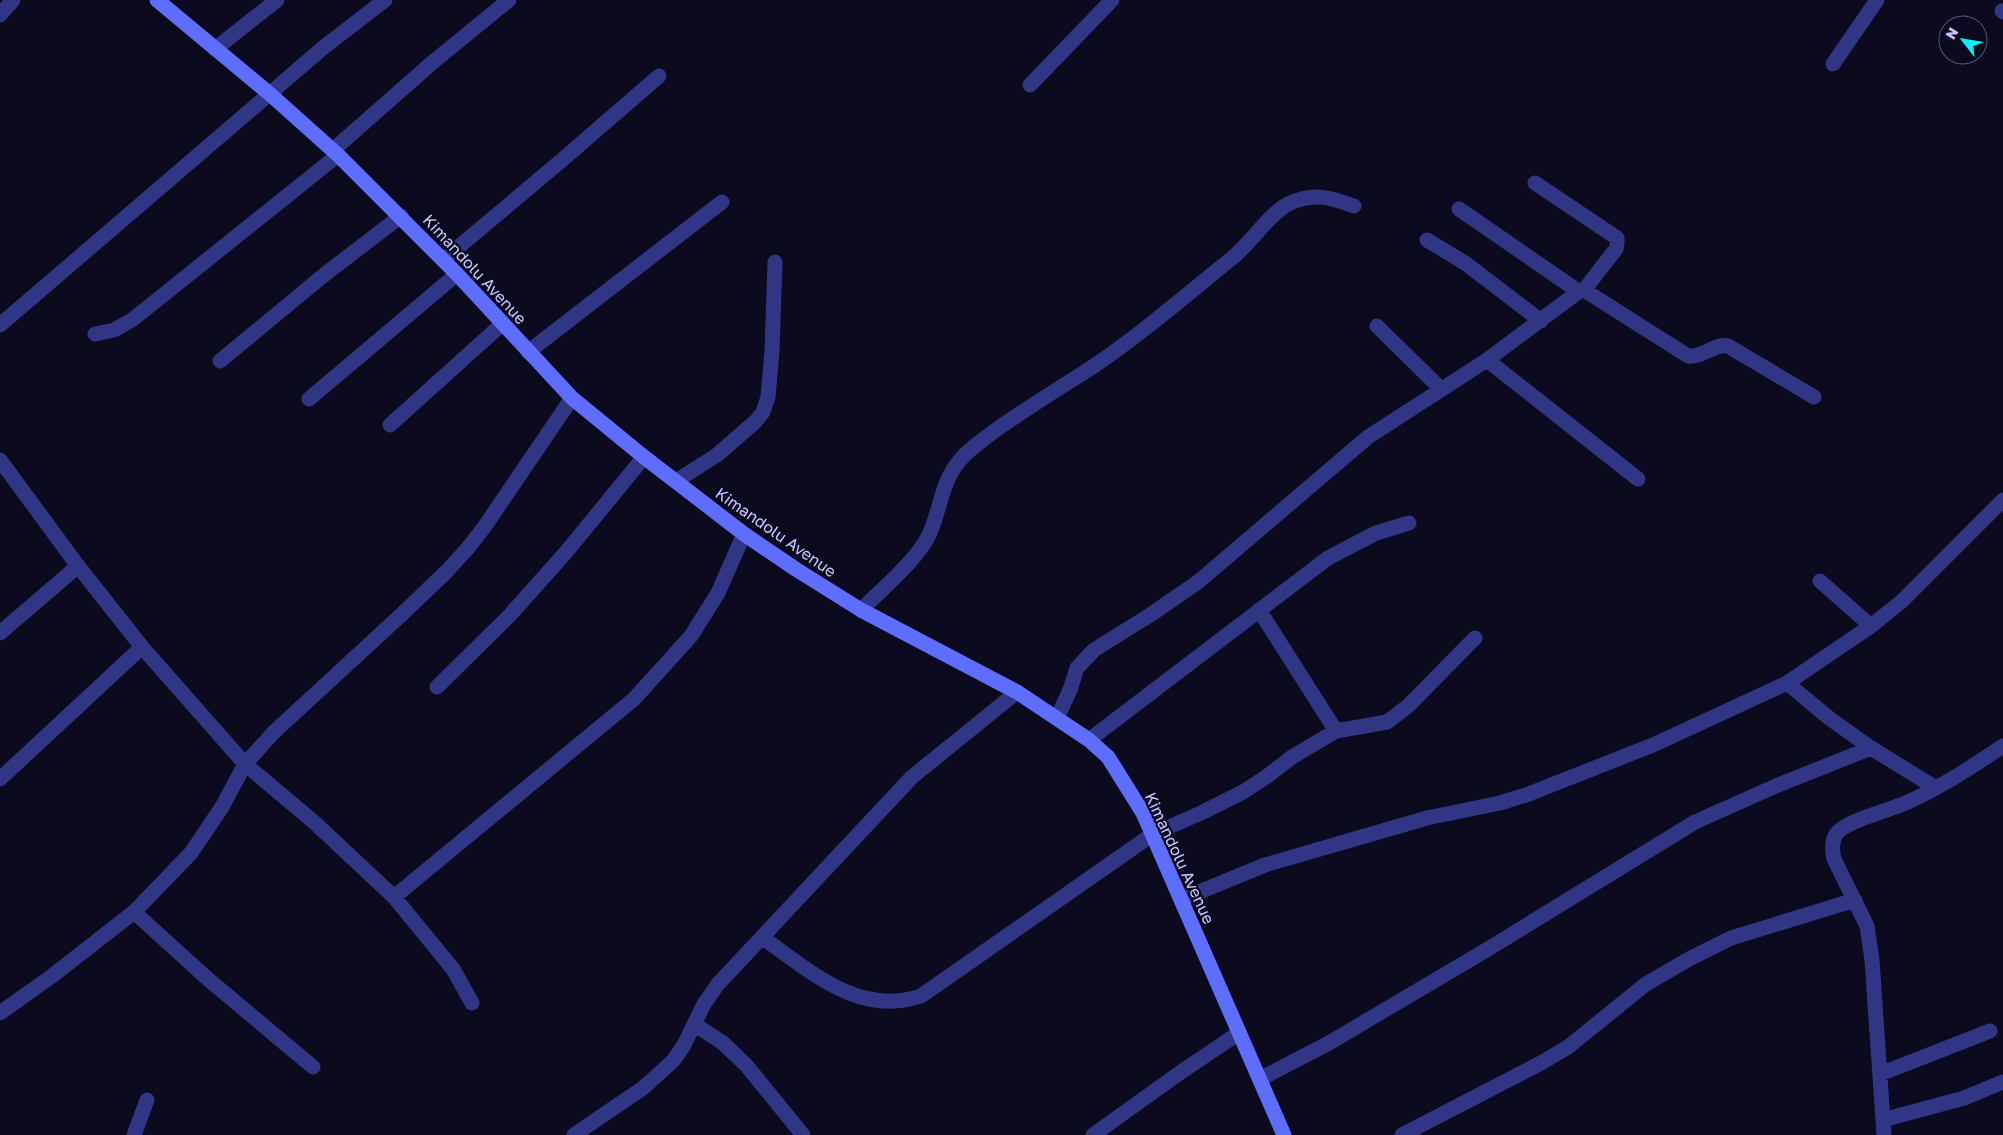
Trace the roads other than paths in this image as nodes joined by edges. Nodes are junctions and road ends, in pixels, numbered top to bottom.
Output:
1 (14, 0) edge
2 (157, 0) edge
3 (277, 0) edge
4 (385, 0) edge
5 (509, 0) edge
6 (1112, 0) edge
7 (1877, 0) edge
8 (0, 15) edge
9 (214, 50) junction
10 (1833, 64) dead end
11 (659, 76) dead end
12 (1030, 85) dead end
13 (271, 95) junction
14 (336, 152) junction
15 (1535, 182) dead end
16 (722, 202) dead end
17 (1354, 206) dead end
18 (1459, 209) dead end
19 (401, 216) junction
20 (1427, 240) dead end
21 (443, 260) junction
22 (775, 262) dead end
23 (457, 274) junction
24 (1581, 291) junction
25 (1541, 322) junction
26 (0, 324) edge
27 (502, 324) junction
28 (1377, 326) dead end
29 (95, 334) dead end
30 (528, 352) junction
31 (1487, 360) junction
32 (220, 361) dead end
33 (1441, 389) junction
34 (1814, 397) dead end
35 (572, 398) junction
36 (309, 399) dead end
37 (390, 425) dead end
38 (644, 457) junction
39 (0, 460) edge
40 (1638, 480) dead end
41 (676, 482) junction
42 (2003, 500) edge
43 (1409, 523) dead end
44 (744, 534) junction
45 (78, 566) junction
46 (1820, 580) dead end
47 (861, 610) junction
48 (1259, 610) junction
49 (1871, 626) junction
50 (0, 633) edge
51 (1475, 638) dead end
52 (142, 647) junction
53 (1788, 682) junction
54 (437, 687) dead end
55 (1017, 692) junction
56 (1057, 718) junction
57 (1336, 731) junction
58 (1089, 740) junction
59 (2003, 746) edge
60 (1871, 748) junction
61 (245, 764) junction
62 (0, 779) edge
63 (1936, 788) junction
64 (1153, 834) junction
65 (394, 897) junction
66 (1182, 899) junction
67 (1855, 900) junction
68 (134, 912) junction
69 (763, 938) junction
70 (472, 1003) dead end
71 (1, 1012) edge
72 (694, 1024) junction
73 (1990, 1031) dead end
74 (1239, 1033) junction
75 (313, 1067) dead end
76 (1880, 1074) junction
77 (1260, 1079) junction
78 (2003, 1082) edge
79 (146, 1100) dead end
80 (1884, 1128) edge
81 (134, 1135) edge
82 (574, 1135) edge
83 (803, 1135) edge
84 (1093, 1135) edge
85 (1284, 1135) edge
86 (1402, 1135) edge

1 - 8 street
2 - 9 street, Kimandolu Avenue
3 - 9 street
4 - 13 street
5 - 14 street
6 - 12 street
7 - 10 street
9 - 13 street, Kimandolu Avenue
11 - 21 street
13 - 14 street, Kimandolu Avenue
13 - 26 street
14 - 19 street, Kimandolu Avenue
14 - 29 street
15 - 24 street
16 - 30 street
17 - 47 street
18 - 24 street
19 - 21 street, Kimandolu Avenue
19 - 32 street
20 - 25 street
21 - 23 street, Kimandolu Avenue
22 - 41 street
23 - 27 street, Kimandolu Avenue
23 - 36 street
24 - 25 street
24 - 34 street
25 - 31 street
27 - 30 street, Kimandolu Avenue
27 - 37 street
28 - 33 street
30 - 35 street, Kimandolu Avenue
31 - 33 street
31 - 40 street
33 - 56 street
35 - 38 street, Kimandolu Avenue
35 - 61 street
38 - 41 street, Kimandolu Avenue
38 - 54 street
39 - 45 street
41 - 44 street, Kimandolu Avenue
42 - 49 street
43 - 48 street
44 - 47 street, Kimandolu Avenue
44 - 65 street
45 - 50 street
45 - 52 street
46 - 49 street
47 - 55 street, Kimandolu Avenue
48 - 57 street
48 - 58 street
49 - 53 street
51 - 57 street
52 - 61 street
52 - 62 street
53 - 60 street
53 - 66 street
55 - 56 street, Kimandolu Avenue
55 - 69 street
56 - 58 street, Kimandolu Avenue
57 - 64 street
58 - 64 street, Kimandolu Avenue
59 - 63 street
60 - 63 street
60 - 77 street
61 - 65 street
61 - 68 street
63 - 67 street
64 - 66 street, Kimandolu Avenue
64 - 69 street
65 - 70 street
66 - 74 street, Kimandolu Avenue
67 - 76 street
67 - 86 street
68 - 71 street
68 - 75 street
69 - 72 street
72 - 82 street
72 - 83 street
73 - 76 street
74 - 77 street, Kimandolu Avenue
74 - 84 street
76 - 80 street
77 - 85 street, Kimandolu Avenue
78 - 80 street
79 - 81 street

